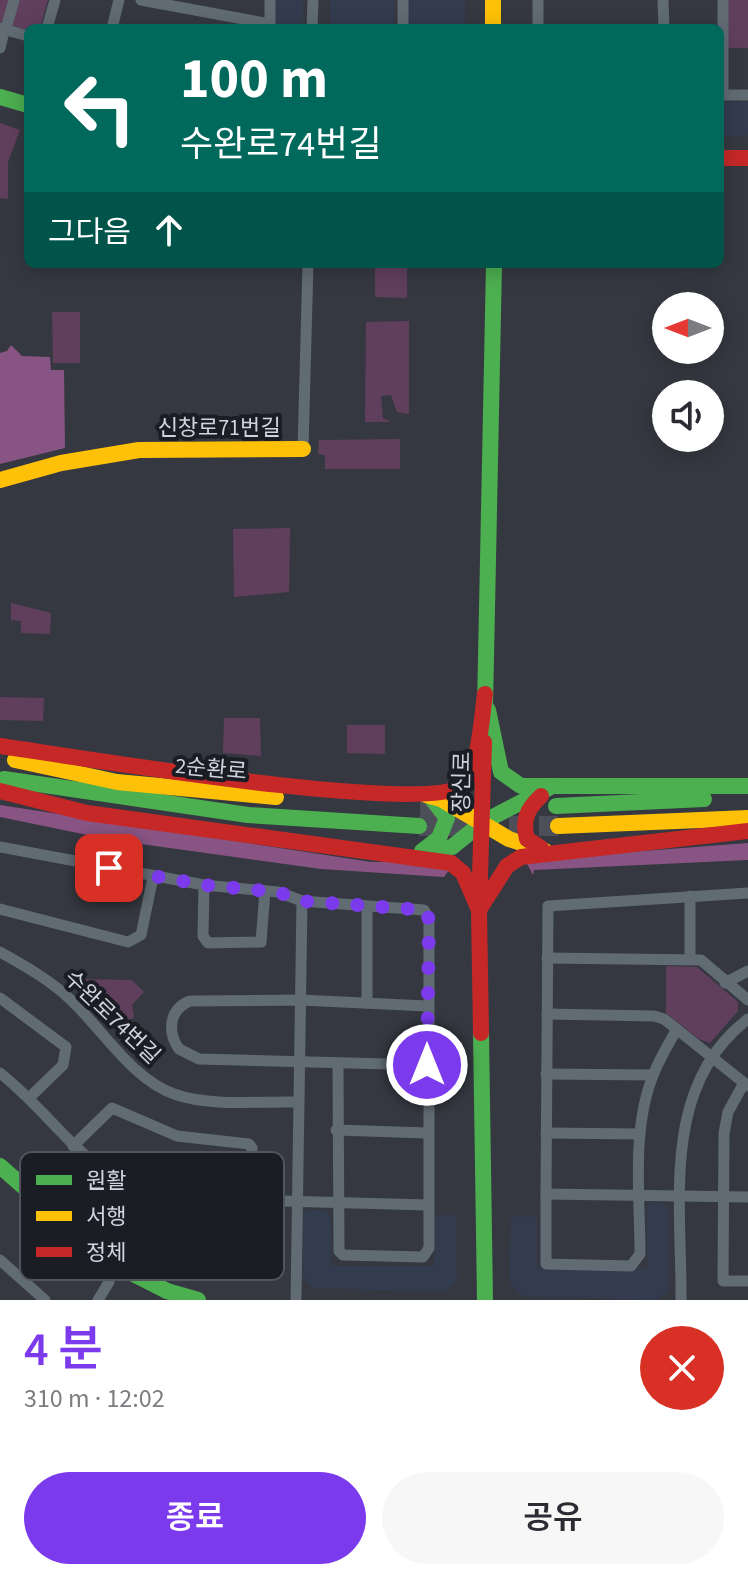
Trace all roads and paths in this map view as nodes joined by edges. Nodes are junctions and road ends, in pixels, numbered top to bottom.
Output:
1 (14, 0) edge
2 (55, 0) edge
3 (119, 0) edge
4 (141, 0) edge
5 (270, 0) edge
6 (313, 0) edge
7 (403, 0) edge
8 (493, 0) edge
9 (538, 0) edge
10 (663, 0) edge
11 (723, 0) edge
12 (48, 24) edge
13 (113, 24) edge
14 (260, 24) edge
15 (270, 24) edge
16 (312, 24) edge
17 (403, 24) edge
18 (493, 24) edge
19 (538, 24) edge
20 (664, 24) edge
21 (722, 24) edge
22 (2, 34) edge
23 (24, 36) edge
24 (724, 95) edge
25 (748, 95) edge
26 (0, 97) edge
27 (24, 104) edge
28 (724, 158) edge
29 (748, 158) edge
30 (308, 268) edge
31 (494, 268) edge
32 (303, 449) joint
33 (0, 480) edge
34 (485, 694) junction
35 (0, 746) edge
36 (0, 757) edge
37 (0, 778) edge
38 (748, 786) edge
39 (550, 788) junction
40 (0, 791) edge
41 (748, 798) edge
42 (423, 801) junction
43 (556, 806) tunnel mouth
44 (748, 818) edge
45 (483, 822) junction
46 (419, 826) tunnel mouth
47 (558, 826) tunnel mouth
48 (748, 831) edge
49 (1, 850) edge
50 (548, 852) junction
51 (414, 855) junction
52 (153, 877) junction
53 (204, 885) junction
54 (265, 891) junction
55 (748, 893) edge
56 (690, 896) junction
57 (302, 901) junction
58 (367, 907) junction
59 (0, 909) edge
60 (479, 910) junction
61 (0, 952) edge
62 (547, 958) junction
63 (690, 959) junction
64 (748, 971) edge
65 (725, 983) junction
66 (0, 998) edge
67 (300, 1000) junction
68 (748, 1000) edge
69 (367, 1003) junction
70 (427, 1006) junction
71 (547, 1014) junction
72 (748, 1019) edge
73 (677, 1029) junction
74 (713, 1056) junction
75 (299, 1061) junction
76 (338, 1064) junction
77 (427, 1065) junction
78 (0, 1073) edge
79 (546, 1074) junction
80 (653, 1075) junction
81 (746, 1085) edge
82 (30, 1097) junction
83 (296, 1102) junction
84 (336, 1130) junction
85 (427, 1133) junction
86 (546, 1133) junction
87 (640, 1134) junction
88 (73, 1146) junction
89 (80, 1152) edge
90 (252, 1152) edge
91 (0, 1166) edge
92 (20, 1184) edge
93 (546, 1194) junction
94 (680, 1195) junction
95 (640, 1196) junction
96 (724, 1196) junction
97 (748, 1197) edge
98 (284, 1199) edge
99 (296, 1200) junction
100 (336, 1201) junction
101 (428, 1205) junction
102 (0, 1260) edge
103 (20, 1278) edge
104 (22, 1280) edge
105 (145, 1280) edge
106 (748, 1281) edge
107 (109, 1282) dead end
108 (45, 1300) edge
109 (98, 1300) edge
110 (198, 1300) edge
111 (296, 1300) edge
112 (485, 1300) edge
113 (681, 1300) edge

1 - 22 street
2 - 12 street
3 - 13 street
4 - 14 street
5 - 15 street
6 - 16 street
7 - 17 street
8 - 18 main road
9 - 19 street
10 - 20 street
11 - 21 street
22 - 23 street
24 - 25 street
26 - 27 main road
28 - 29 main road
30 - 32 street, 신창로71번길
31 - 34 main road, 장신로
32 - 33 main road, 신창로71번길
34 - 39 main road
34 - 42 main road
34 - 45 main road, 장신로
35 - 42 main road
36 - 42 main road, 2순환로
37 - 46 main road, 2순환로
38 - 39 main road
39 - 45 main road
39 - 50 main road
40 - 51 main road
41 - 43 main road
42 - 45 main road
42 - 51 main road
44 - 47 main road
45 - 50 main road
45 - 51 main road
45 - 60 main road, 장신로
48 - 50 main road
49 - 52 street
50 - 60 main road
51 - 60 main road
52 - 53 street
52 - 59 street
53 - 54 street
53 - 54 street
54 - 57 street
55 - 56 street
56 - 62 street
56 - 63 street
57 - 58 street
57 - 67 street
58 - 69 street
58 - 70 street
60 - 112 main road, 장신로
61 - 83 street, 수완로74번길
62 - 63 street
62 - 71 street
63 - 65 street
64 - 65 street
65 - 68 street
66 - 82 street
67 - 69 street, 수완로74번길
67 - 75 street
67 - 75 street, 수완로74번길
69 - 70 street, 수완로74번길
70 - 77 street
71 - 73 street
71 - 79 street
72 - 74 street
73 - 74 street
73 - 80 street
74 - 81 street
74 - 94 street
75 - 76 street, 수완로74번길
75 - 83 street
76 - 77 street, 수완로74번길
76 - 84 street
77 - 85 street
78 - 82 street
79 - 80 street
79 - 86 street
80 - 87 street
81 - 96 street
82 - 88 street
83 - 99 street
84 - 85 street
84 - 100 street
85 - 101 street
86 - 87 street
86 - 93 street
87 - 95 street
88 - 89 street
88 - 90 street
91 - 92 main road
93 - 95 street
93 - 95 street
94 - 95 street
94 - 96 street
94 - 113 street
96 - 97 street
96 - 106 street
98 - 99 street
99 - 100 street
99 - 111 street
100 - 101 street
100 - 101 street
102 - 103 street
104 - 108 street
105 - 110 main road
107 - 109 street

